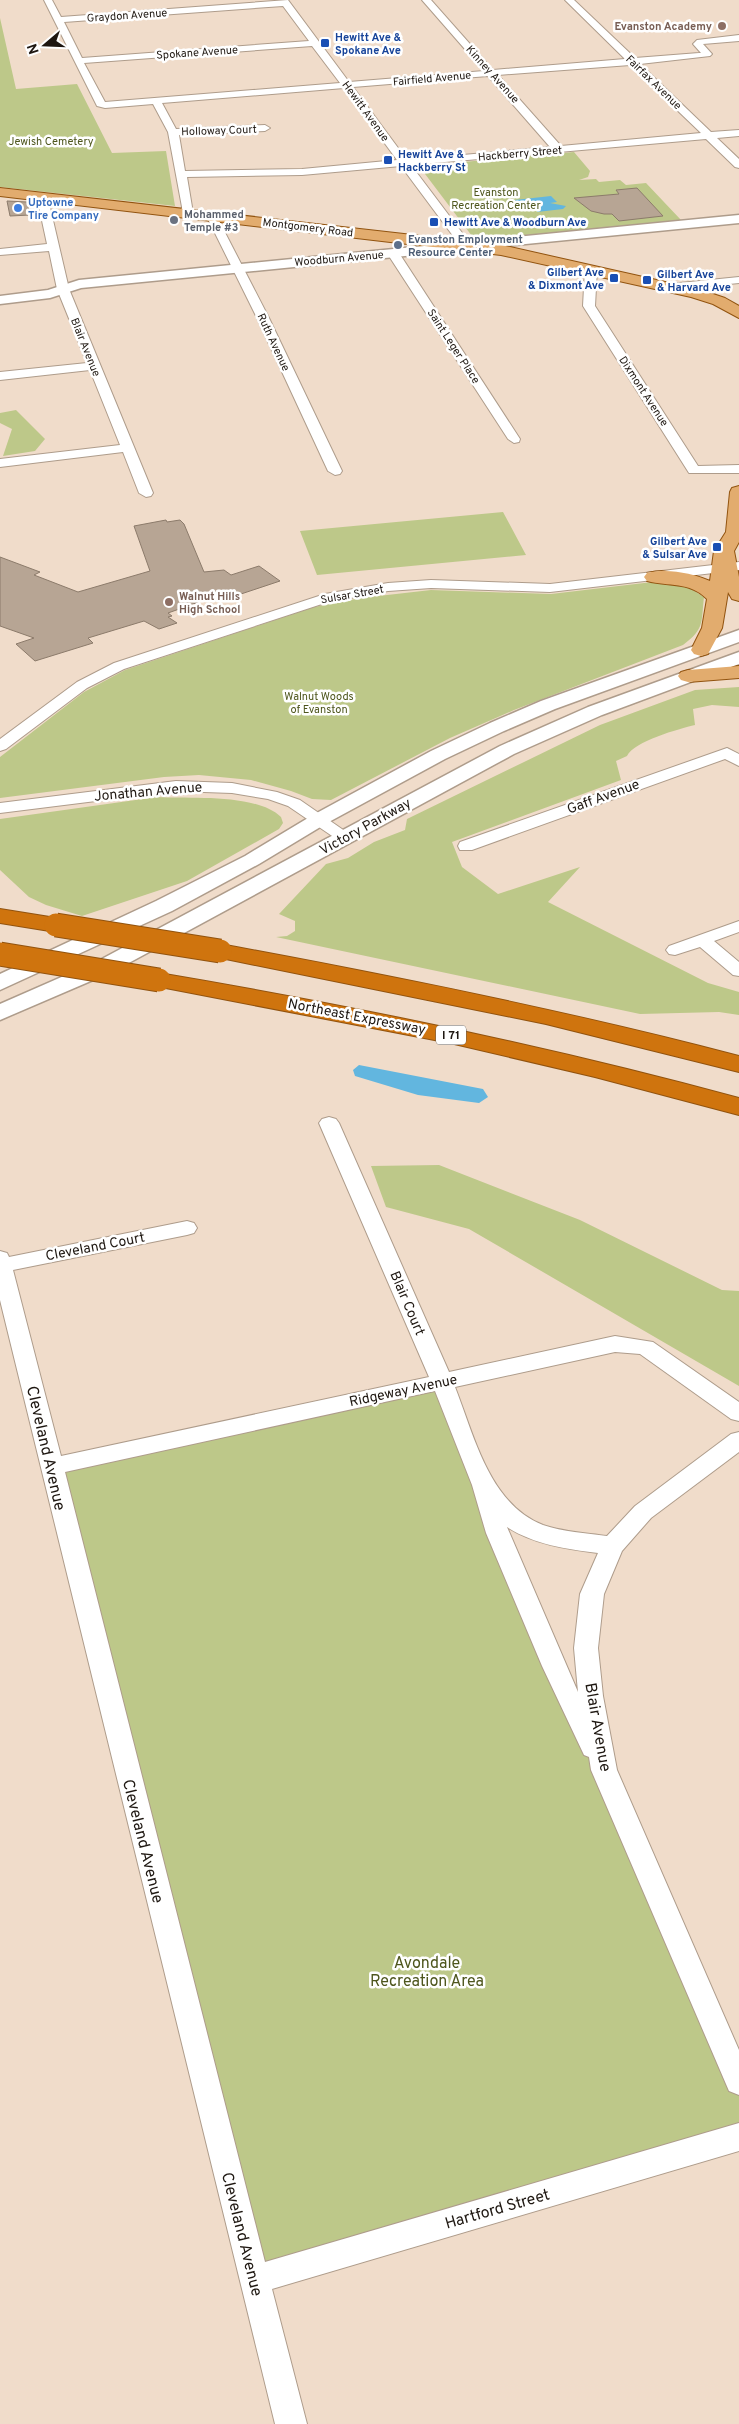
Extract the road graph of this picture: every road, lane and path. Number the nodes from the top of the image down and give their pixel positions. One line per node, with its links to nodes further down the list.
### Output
1 (48, 0): 5 (street)
2 (426, 0): 10 (street, Kinney Avenue)
3 (569, 0): 9 (street, Fairfax Avenue)
4 (284, 2): 5 (street, Graydon Avenue); 7 (street, Hewitt Avenue)
5 (59, 20): 8 (street)
6 (739, 38): 9 (street, Fairfield Avenue)
7 (315, 42): 8 (street, Spokane Avenue); 11 (street, Hewitt Avenue)
8 (78, 61): 12 (street, Fairfield Avenue)
9 (633, 62): 10 (street, Fairfield Avenue); 16 (street, Fairfax Avenue)
10 (492, 74): 11 (street, Fairfield Avenue); 17 (street, Kinney Avenue)
11 (348, 85): 12 (street, Fairfield Avenue); 18 (street, Hewitt Avenue)
12 (156, 101): 14 (street)
13 (265, 128): 14 (street, Holloway Court)
14 (173, 132): 20 (street)
15 (739, 133): 16 (street, Hackberry Street)
16 (709, 135): 17 (street, Hackberry Street); 19 (street, Fairfax Avenue)
17 (558, 149): 18 (street, Hackberry Street)
18 (404, 163): 20 (street, Hackberry Street); 26 (street, Hewitt Avenue)
19 (739, 165)
20 (181, 174): 23 (street)
21 (0, 192): 22 (main road, Montgomery Road)
22 (48, 197): 23 (main road, Montgomery Road); 27 (street, Blair Avenue)
23 (186, 212): 24 (main road, Montgomery Road)
24 (211, 215): 26 (main road, Montgomery Road); 30 (street, Ruth Avenue)
25 (739, 219): 26 (street, Woodburn Avenue)
26 (466, 246): 29 (street, Woodburn Avenue); 31 (main road, Montgomery Road)
27 (52, 247): 28 (street); 34 (street, Blair Avenue)
28 (0, 252)
29 (394, 253): 30 (street, Woodburn Avenue); 39 (street, Saint Leger Place)
30 (238, 268): 34 (street, Woodburn Avenue); 43 (street, Ruth Avenue)
31 (591, 269): 33 (main road, Montgomery Road); 42 (street, Dixmont Avenue)
32 (739, 280): 33 (street)
33 (670, 287): 36 (main road, Montgomery Road)
34 (63, 289): 35 (street, Woodburn Avenue); 37 (street, Blair Avenue)
35 (0, 300)
36 (739, 313)
37 (94, 366): 38 (street); 40 (street, Blair Avenue)
38 (0, 376)
39 (514, 439)
40 (127, 448): 41 (street); 45 (street, Blair Avenue)
41 (0, 463)
42 (739, 469)
43 (335, 471)
44 (739, 492): 46 (main road)
45 (146, 493)
46 (737, 534): 47 (main road)
47 (728, 564): 48 (street, Sulsar Street); 49 (main road); 50 (main road)
48 (654, 576): 50 (main road); 56 (street, Sulsar Street)
49 (739, 595)
50 (716, 597): 52 (main road)
51 (739, 636): 52 (street, Victory Parkway)
52 (701, 650): 59 (street, Victory Parkway)
53 (739, 658): 55 (street, Victory Parkway)
54 (739, 672): 55 (main road)
55 (688, 676): 60 (street, Victory Parkway)
56 (0, 746)
57 (739, 761): 61 (street, Gaff Avenue)
58 (0, 808): 59 (street, Jonathan Avenue)
59 (320, 819): 60 (street, Jonathan Avenue); 68 (street, Victory Parkway)
60 (344, 836): 69 (street, Victory Parkway)
61 (466, 846)
62 (0, 916): 70 (highway, bridge)
63 (739, 926): 64 (street)
64 (702, 940): 65 (street); 67 (street)
65 (675, 950)
66 (0, 954): 71 (highway, Northeast Expressway / I 71, bridge)
67 (739, 972)
68 (0, 983)
69 (0, 1013)
70 (739, 1064)
71 (739, 1107)
72 (329, 1123): 75 (street, Blair Court)
73 (187, 1228): 74 (street, Cleveland Court)
74 (1, 1261): 78 (street, Cleveland Avenue)
75 (442, 1381): 76 (street, Ridgeway Avenue); 78 (street, Ridgeway Avenue); 79 (street, Blair Court)
76 (739, 1412)
77 (739, 1440): 80 (street, Blair Avenue)
78 (51, 1467): 84 (street, Cleveland Avenue)
79 (483, 1485): 80 (street, Blair Court); 81 (street, Blair Court)
80 (612, 1546): 81 (street, Blair Avenue)
81 (604, 1770): 82 (street, Blair Avenue)
82 (737, 2070)
83 (739, 2137): 84 (street, Hartford Street)
84 (254, 2280): 85 (street, Cleveland Avenue)
85 (291, 2424)

